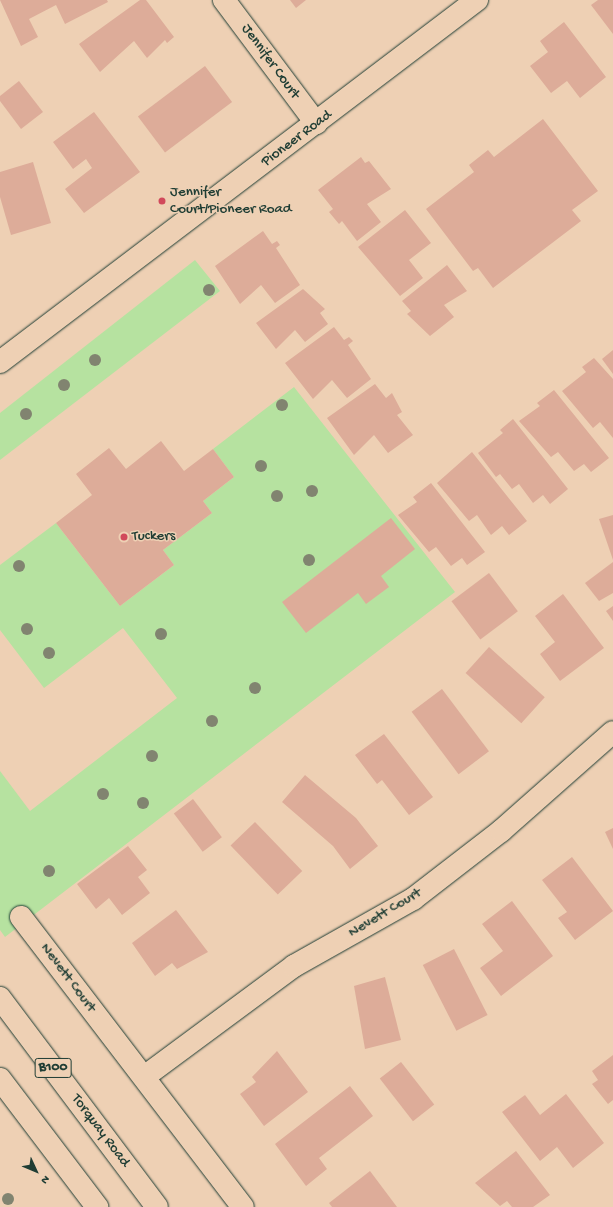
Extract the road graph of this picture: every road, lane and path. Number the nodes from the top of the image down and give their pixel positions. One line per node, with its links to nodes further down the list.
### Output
1 (224, 0): 3 (street, Jennifer Court)
2 (477, 0): 3 (street, Pioneer Road)
3 (316, 124): 4 (street, Pioneer Road)
4 (0, 362)
5 (613, 732): 8 (street, Nevett Court)
6 (21, 917): 8 (street, Nevett Court)
7 (0, 998): 11 (street, Torquay Road / B100)
8 (144, 1078): 12 (street, Nevett Court)
9 (0, 1079): 10 (street)
10 (97, 1207)
11 (157, 1207)
12 (243, 1207)

